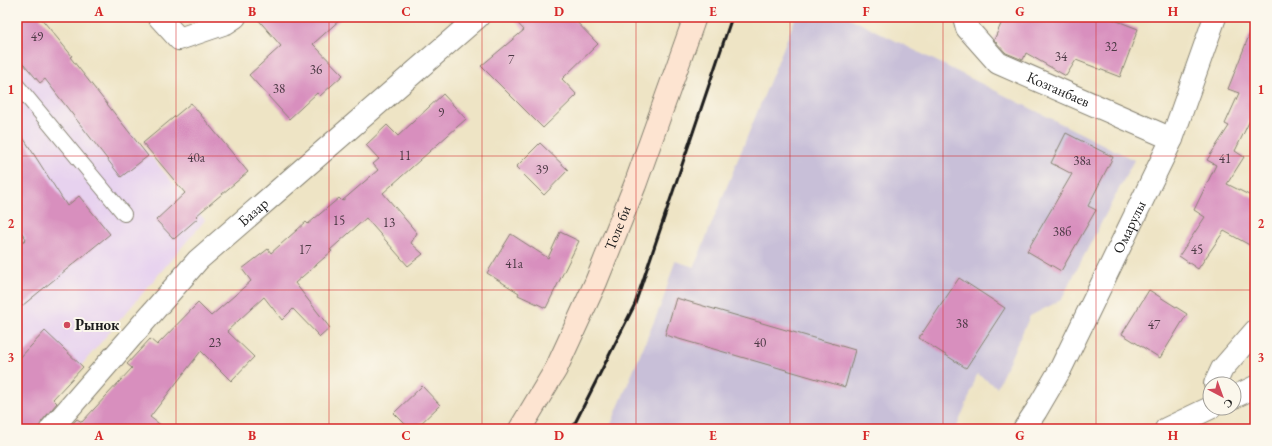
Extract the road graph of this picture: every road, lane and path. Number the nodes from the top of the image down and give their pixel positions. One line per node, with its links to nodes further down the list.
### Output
1 (159, 17): 2 (street)
2 (235, 17)
3 (478, 17): 15 (street, Базар)
4 (695, 17): 16 (main road, Толе би)
5 (964, 17): 8 (street, Козганбаев)
6 (1215, 17): 8 (street, Омарулы)
7 (17, 85): 9 (lane)
8 (1172, 139): 17 (street, Омарулы)
9 (124, 214)
10 (1255, 331): 11 (street)
11 (1219, 376)
12 (1255, 387): 13 (street)
13 (1242, 393)
14 (1202, 412): 18 (street)
15 (51, 429)
16 (520, 429)
17 (1024, 429)
18 (1166, 429)

